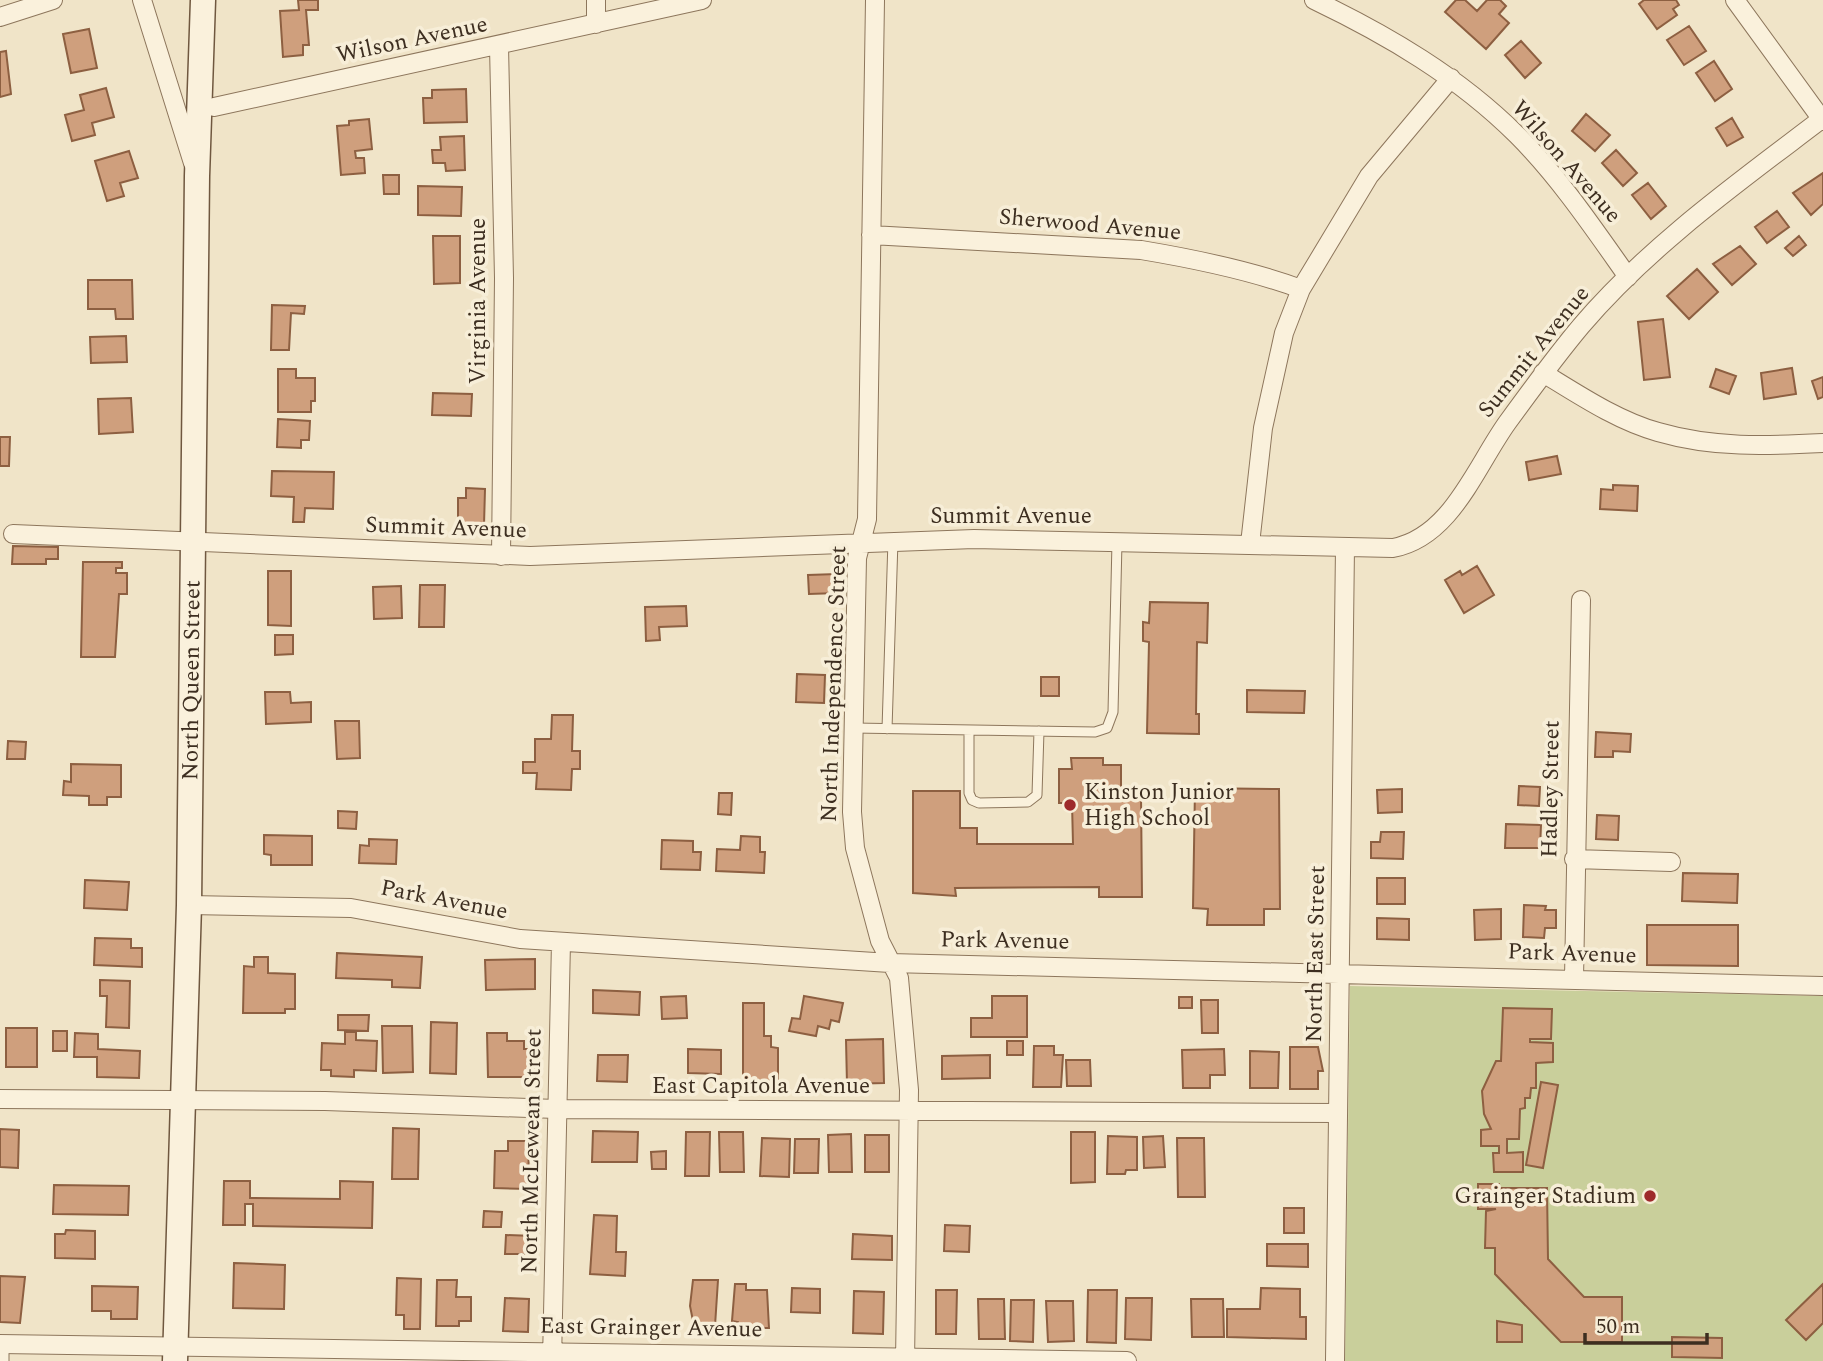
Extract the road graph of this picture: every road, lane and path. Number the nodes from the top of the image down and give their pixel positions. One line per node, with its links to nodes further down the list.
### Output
1 (53, 0): 9 (street)
2 (142, 0): 15 (street)
3 (203, 0): 15 (main road, North Queen Street)
4 (596, 0): 10 (street)
5 (702, 0): 10 (street, Wilson Avenue)
6 (875, 0): 16 (street, North Independence Street)
7 (1314, 0): 12 (street, Wilson Avenue)
8 (1735, 0): 14 (street)
9 (0, 17)
10 (596, 24): 11 (street, Wilson Avenue)
11 (499, 46): 13 (street, Wilson Avenue); 28 (street, Virginia Avenue)
12 (1451, 78): 17 (street, Wilson Avenue); 18 (street)
13 (214, 107)
14 (1823, 119): 17 (street, Summit Avenue)
15 (197, 176): 22 (main road, North Queen Street)
16 (871, 235): 18 (street, Sherwood Avenue); 23 (street, North Independence Street)
17 (1628, 277): 19 (street, Summit Avenue)
18 (1301, 289): 26 (street)
19 (1543, 373): 20 (street); 27 (street, Summit Avenue)
20 (1823, 443)
21 (13, 534): 22 (street, Summit Avenue)
22 (195, 541): 28 (street, Summit Avenue); 36 (main road, North Queen Street)
23 (862, 541): 24 (street, Summit Avenue); 28 (street, Summit Avenue); 30 (street, North Independence Street)
24 (893, 541): 25 (street, Summit Avenue); 31 (lane)
25 (1117, 542): 26 (street, Summit Avenue); 33 (lane)
26 (1250, 544): 27 (street, Summit Avenue)
27 (1345, 547): 39 (street, North East Street)
28 (501, 556)
29 (1581, 600): 34 (street, Hadley Street)
30 (854, 728): 31 (lane); 38 (street, North Independence Street)
31 (887, 729): 32 (lane)
32 (969, 730): 33 (lane); 33 (lane)
33 (1039, 731)
34 (1574, 859): 35 (street); 40 (street, Hadley Street)
35 (1671, 862)
36 (189, 905): 37 (street, Park Avenue); 43 (main road, North Queen Street)
37 (561, 942): 38 (street, Park Avenue); 44 (street, North McLewean Street)
38 (890, 962): 39 (street, Park Avenue); 45 (street, North Independence Street)
39 (1340, 972): 40 (street, Park Avenue); 46 (street, North East Street)
40 (1573, 979): 41 (street, Park Avenue)
41 (1823, 986)
42 (0, 1099): 43 (street, East Capitola Avenue)
43 (184, 1100): 44 (street, East Capitola Avenue); 48 (main road, North Queen Street)
44 (556, 1109): 45 (street, East Capitola Avenue); 49 (street, North McLewean Street)
45 (909, 1111): 46 (street, East Capitola Avenue); 50 (street, North Independence Street)
46 (1338, 1113): 52 (street, North East Street)
47 (3, 1349): 48 (street, East Grainger Avenue)
48 (175, 1354): 49 (street, East Grainger Avenue)
49 (552, 1356): 50 (street, East Grainger Avenue)
50 (905, 1359): 51 (street, East Grainger Avenue)
51 (1127, 1361)
52 (1335, 1361)

